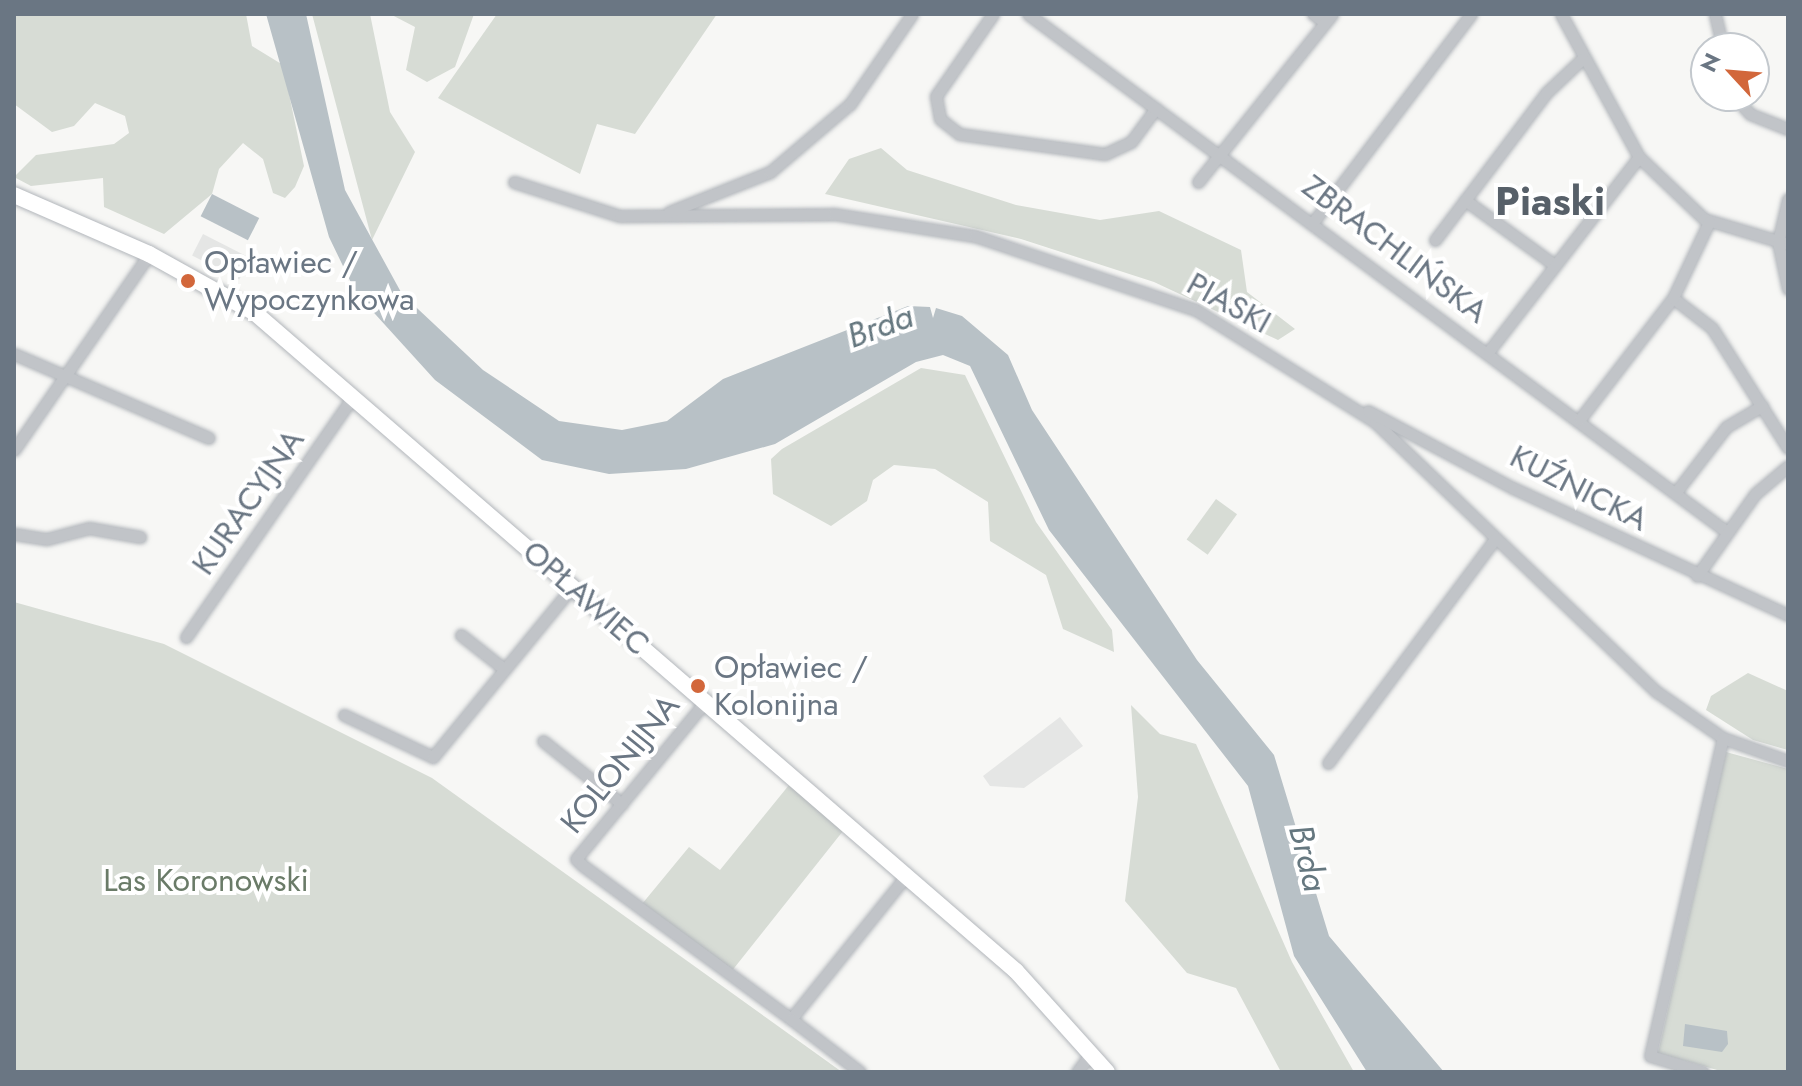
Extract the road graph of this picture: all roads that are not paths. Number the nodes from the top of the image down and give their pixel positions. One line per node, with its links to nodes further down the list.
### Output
1 (912, 14): 19 (street)
2 (993, 14): 9 (street)
3 (1313, 14): 7 (street)
4 (1471, 14): 20 (street)
5 (1561, 14): 8 (street)
6 (1035, 16): 9 (street, ZBRACHLIŃSKA)
7 (1328, 18): 12 (street)
8 (1582, 59): 13 (street); 18 (street)
9 (1156, 108): 12 (street, ZBRACHLIŃSKA)
10 (1748, 112): 11 (street)
11 (1788, 129)
12 (1222, 151): 15 (street); 20 (street, ZBRACHLIŃSKA)
13 (1639, 157): 21 (street); 25 (street)
14 (514, 182): 19 (street, PIASKI)
15 (1198, 182)
16 (14, 195): 24 (street, OPŁAWIEC)
17 (1788, 199): 23 (street)
18 (1465, 200): 22 (street); 25 (street)
19 (668, 212): 32 (street, PIASKI)
20 (1314, 221): 28 (street, ZBRACHLIŃSKA)
21 (1709, 222): 23 (street); 27 (street)
22 (1435, 240)
23 (1783, 243): 26 (street)
24 (149, 254): 30 (street); 31 (street, OPŁAWIEC)
25 (1553, 264): 28 (street)
26 (1788, 289)
27 (1673, 298): 33 (street); 34 (street)
28 (1489, 351): 34 (street, ZBRACHLIŃSKA)
29 (14, 354): 30 (street)
30 (64, 380): 35 (street); 37 (street)
31 (353, 397): 45 (street, OPŁAWIEC); 48 (street, KURACYJNA)
32 (1349, 401): 43 (street, PIASKI); 44 (street, KUŹNICKA)
33 (1762, 406): 36 (street); 39 (street)
34 (1580, 419): 39 (street, ZBRACHLIŃSKA)
35 (209, 438)
36 (1788, 448)
37 (14, 450)
38 (1788, 466): 40 (street)
39 (1676, 492): 40 (street, ZBRACHLIŃSKA)
40 (1727, 532): 44 (street)
41 (14, 534): 42 (street)
42 (140, 537)
43 (1495, 539): 52 (street, PIASKI); 55 (street)
44 (1697, 576): 46 (street, KUŹNICKA)
45 (572, 587): 49 (street); 50 (street, OPŁAWIEC)
46 (1788, 615)
47 (461, 635): 49 (street)
48 (186, 637)
49 (504, 669): 51 (street)
50 (705, 702): 56 (street, KOLONIJNA); 57 (street, OPŁAWIEC)
51 (344, 715)
52 (1723, 738): 54 (street, PIASKI); 63 (street)
53 (543, 741): 56 (street)
54 (1788, 761)
55 (1328, 763)
56 (622, 804): 58 (street, KOLONIJNA)
57 (906, 876): 58 (street); 59 (street, OPŁAWIEC)
58 (791, 1019): 60 (street)
59 (1092, 1052): 61 (street); 62 (street, OPŁAWIEC)
60 (860, 1072)
61 (1077, 1072)
62 (1107, 1072)
63 (1703, 1072)

